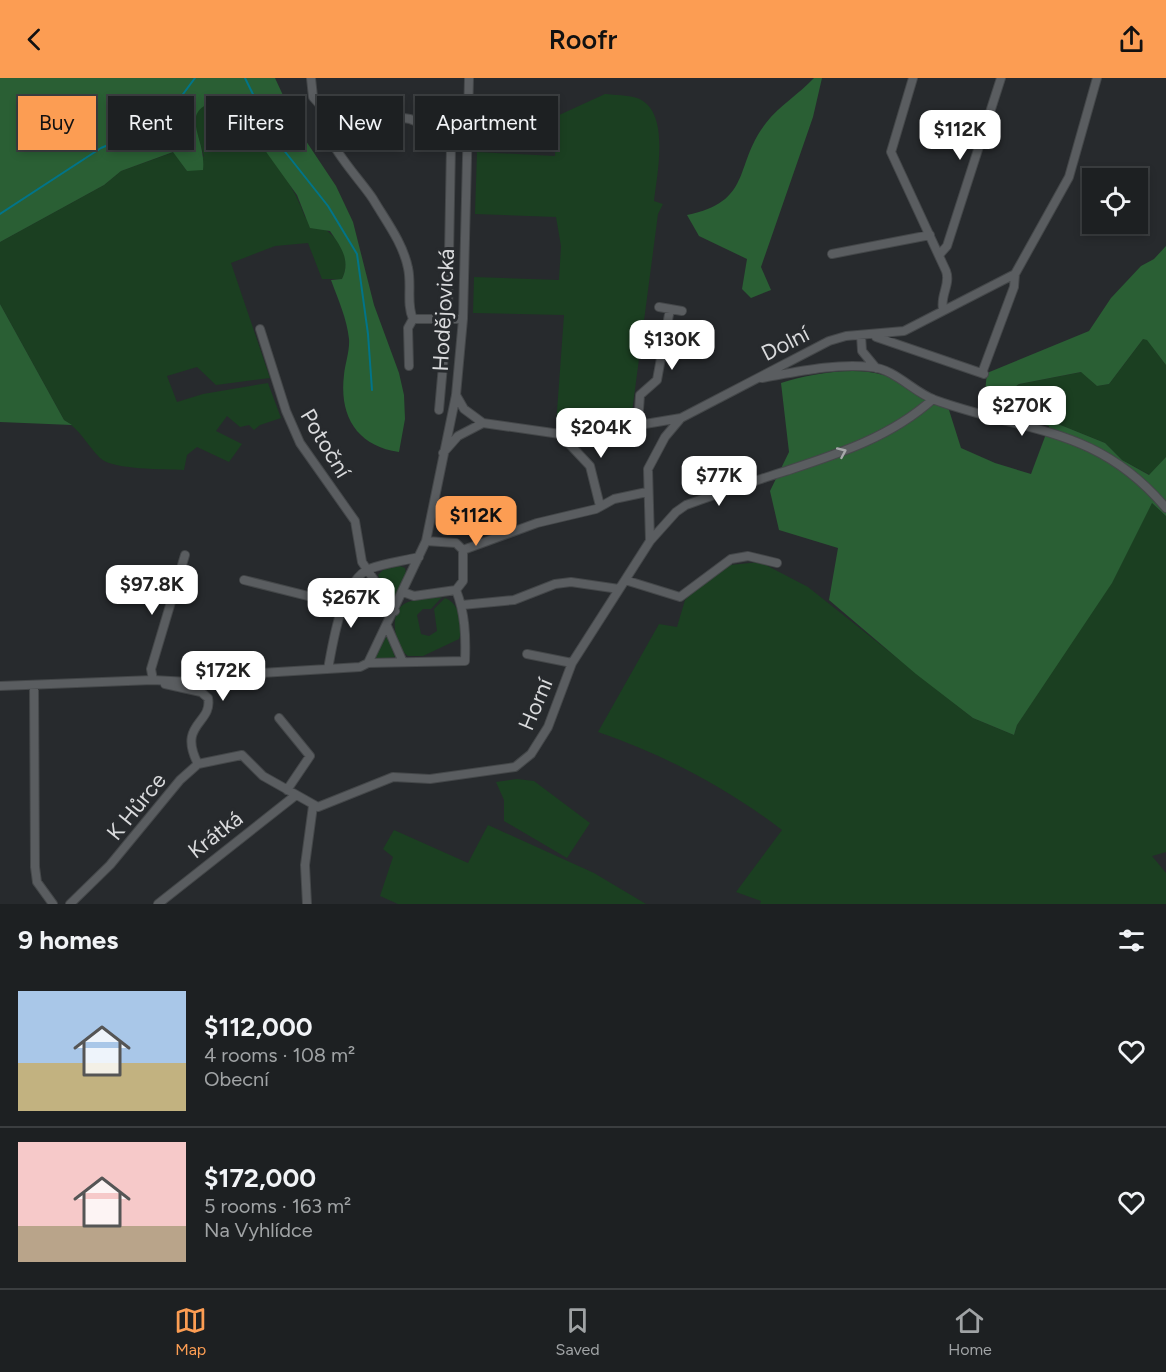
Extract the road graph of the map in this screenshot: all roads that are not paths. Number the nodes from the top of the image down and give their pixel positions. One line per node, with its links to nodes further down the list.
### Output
1 (310, 78): 7 (street)
2 (469, 78): 6 (street, Hodějovická)
3 (913, 78): 11 (street)
4 (1001, 78): 13 (street)
5 (1097, 78): 16 (street)
6 (468, 96)
7 (317, 100)
8 (339, 150): 21 (street)
9 (451, 150): 14 (street)
10 (467, 150): 15 (street, Hodějovická)
11 (930, 235): 12 (street); 13 (street)
12 (832, 254)
13 (939, 255): 19 (street)
14 (449, 258): 15 (street); 22 (street)
15 (464, 261): 23 (street, Hodějovická)
16 (1015, 274): 19 (street, Dolní); 26 (street)
17 (659, 307): 18 (street)
18 (670, 309): 20 (street); 35 (street)
19 (943, 309): 26 (street, Dolní)
20 (682, 311)
21 (413, 319): 22 (street); 27 (street)
22 (447, 319): 23 (street); 32 (street)
23 (463, 319): 30 (street, Hodějovická)
24 (260, 329): 47 (street, Potoční)
25 (861, 335): 26 (street, Dolní); 28 (street); 29 (street, Dolní)
26 (873, 336)
27 (409, 366)
28 (876, 368): 29 (street); 31 (street)
29 (755, 379): 33 (street, Dolní)
30 (456, 395): 34 (street); 37 (street, Hodějovická)
31 (933, 399): 40 (street); 42 (street, Horní, one-way to 31)
32 (439, 410)
33 (681, 418): 35 (street, Dolní); 38 (street)
34 (483, 423): 36 (street, Dolní); 37 (street)
35 (638, 424): 36 (street, Dolní)
36 (560, 434): 39 (street)
37 (442, 454): 41 (street, Hodějovická)
38 (647, 492): 39 (street); 42 (street)
39 (600, 506): 43 (street)
40 (1166, 508)
41 (426, 541): 43 (street); 45 (street, Hodějovická)
42 (650, 542): 49 (street, Horní)
43 (463, 550): 51 (street)
44 (185, 555): 62 (street)
45 (419, 557): 47 (street); 52 (street, Hodějovická)
46 (777, 563): 49 (street)
47 (368, 570): 53 (street); 55 (street, Potoční)
48 (244, 580): 53 (street)
49 (625, 580): 50 (street, Horní)
50 (619, 589): 54 (street); 60 (street, Horní)
51 (456, 590): 52 (street); 54 (street)
52 (403, 592): 55 (street, Hodějovická)
53 (344, 605): 61 (street)
54 (462, 605): 58 (street)
55 (394, 611): 56 (street, Hodějovická)
56 (387, 626): 58 (street); 59 (street, Hodějovická)
57 (527, 654): 60 (street)
58 (402, 660): 59 (street)
59 (368, 663): 61 (street)
60 (572, 663): 70 (street, Horní)
61 (328, 669): 63 (street)
62 (153, 681): 63 (street); 64 (street)
63 (164, 682): 67 (street)
64 (34, 685): 65 (street); 71 (street)
65 (0, 686)
66 (279, 718): 68 (street)
67 (198, 764): 68 (street); 72 (street, K Hůrce)
68 (287, 790): 69 (street)
69 (296, 795): 70 (street); 73 (street, Krátká)
70 (313, 806): 74 (street)
71 (53, 904)
72 (70, 904)
73 (158, 904)
74 (307, 904)

